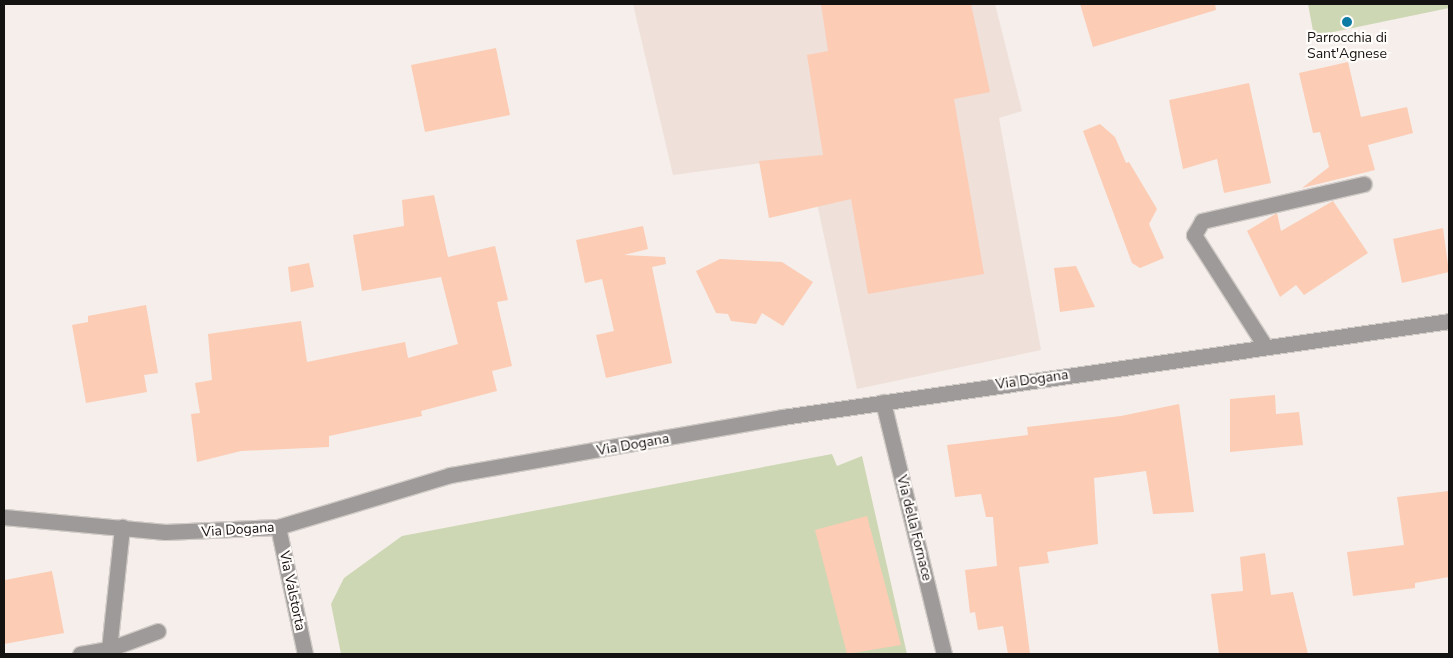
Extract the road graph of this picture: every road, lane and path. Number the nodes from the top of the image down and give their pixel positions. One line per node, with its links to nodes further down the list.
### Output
1 (1364, 184): 3 (street)
2 (1449, 321): 3 (street, Via Dogana)
3 (1265, 346): 4 (street, Via Dogana)
4 (884, 402): 7 (street, Via Dogana); 12 (street, Via della Fornace)
5 (4, 517): 6 (street, Via Dogana)
6 (122, 527): 7 (street, Via Dogana); 9 (street)
7 (278, 528): 11 (street, Via Valstorta)
8 (158, 631): 9 (street)
9 (109, 649): 10 (street)
10 (80, 654)
11 (305, 654)
12 (944, 654)

